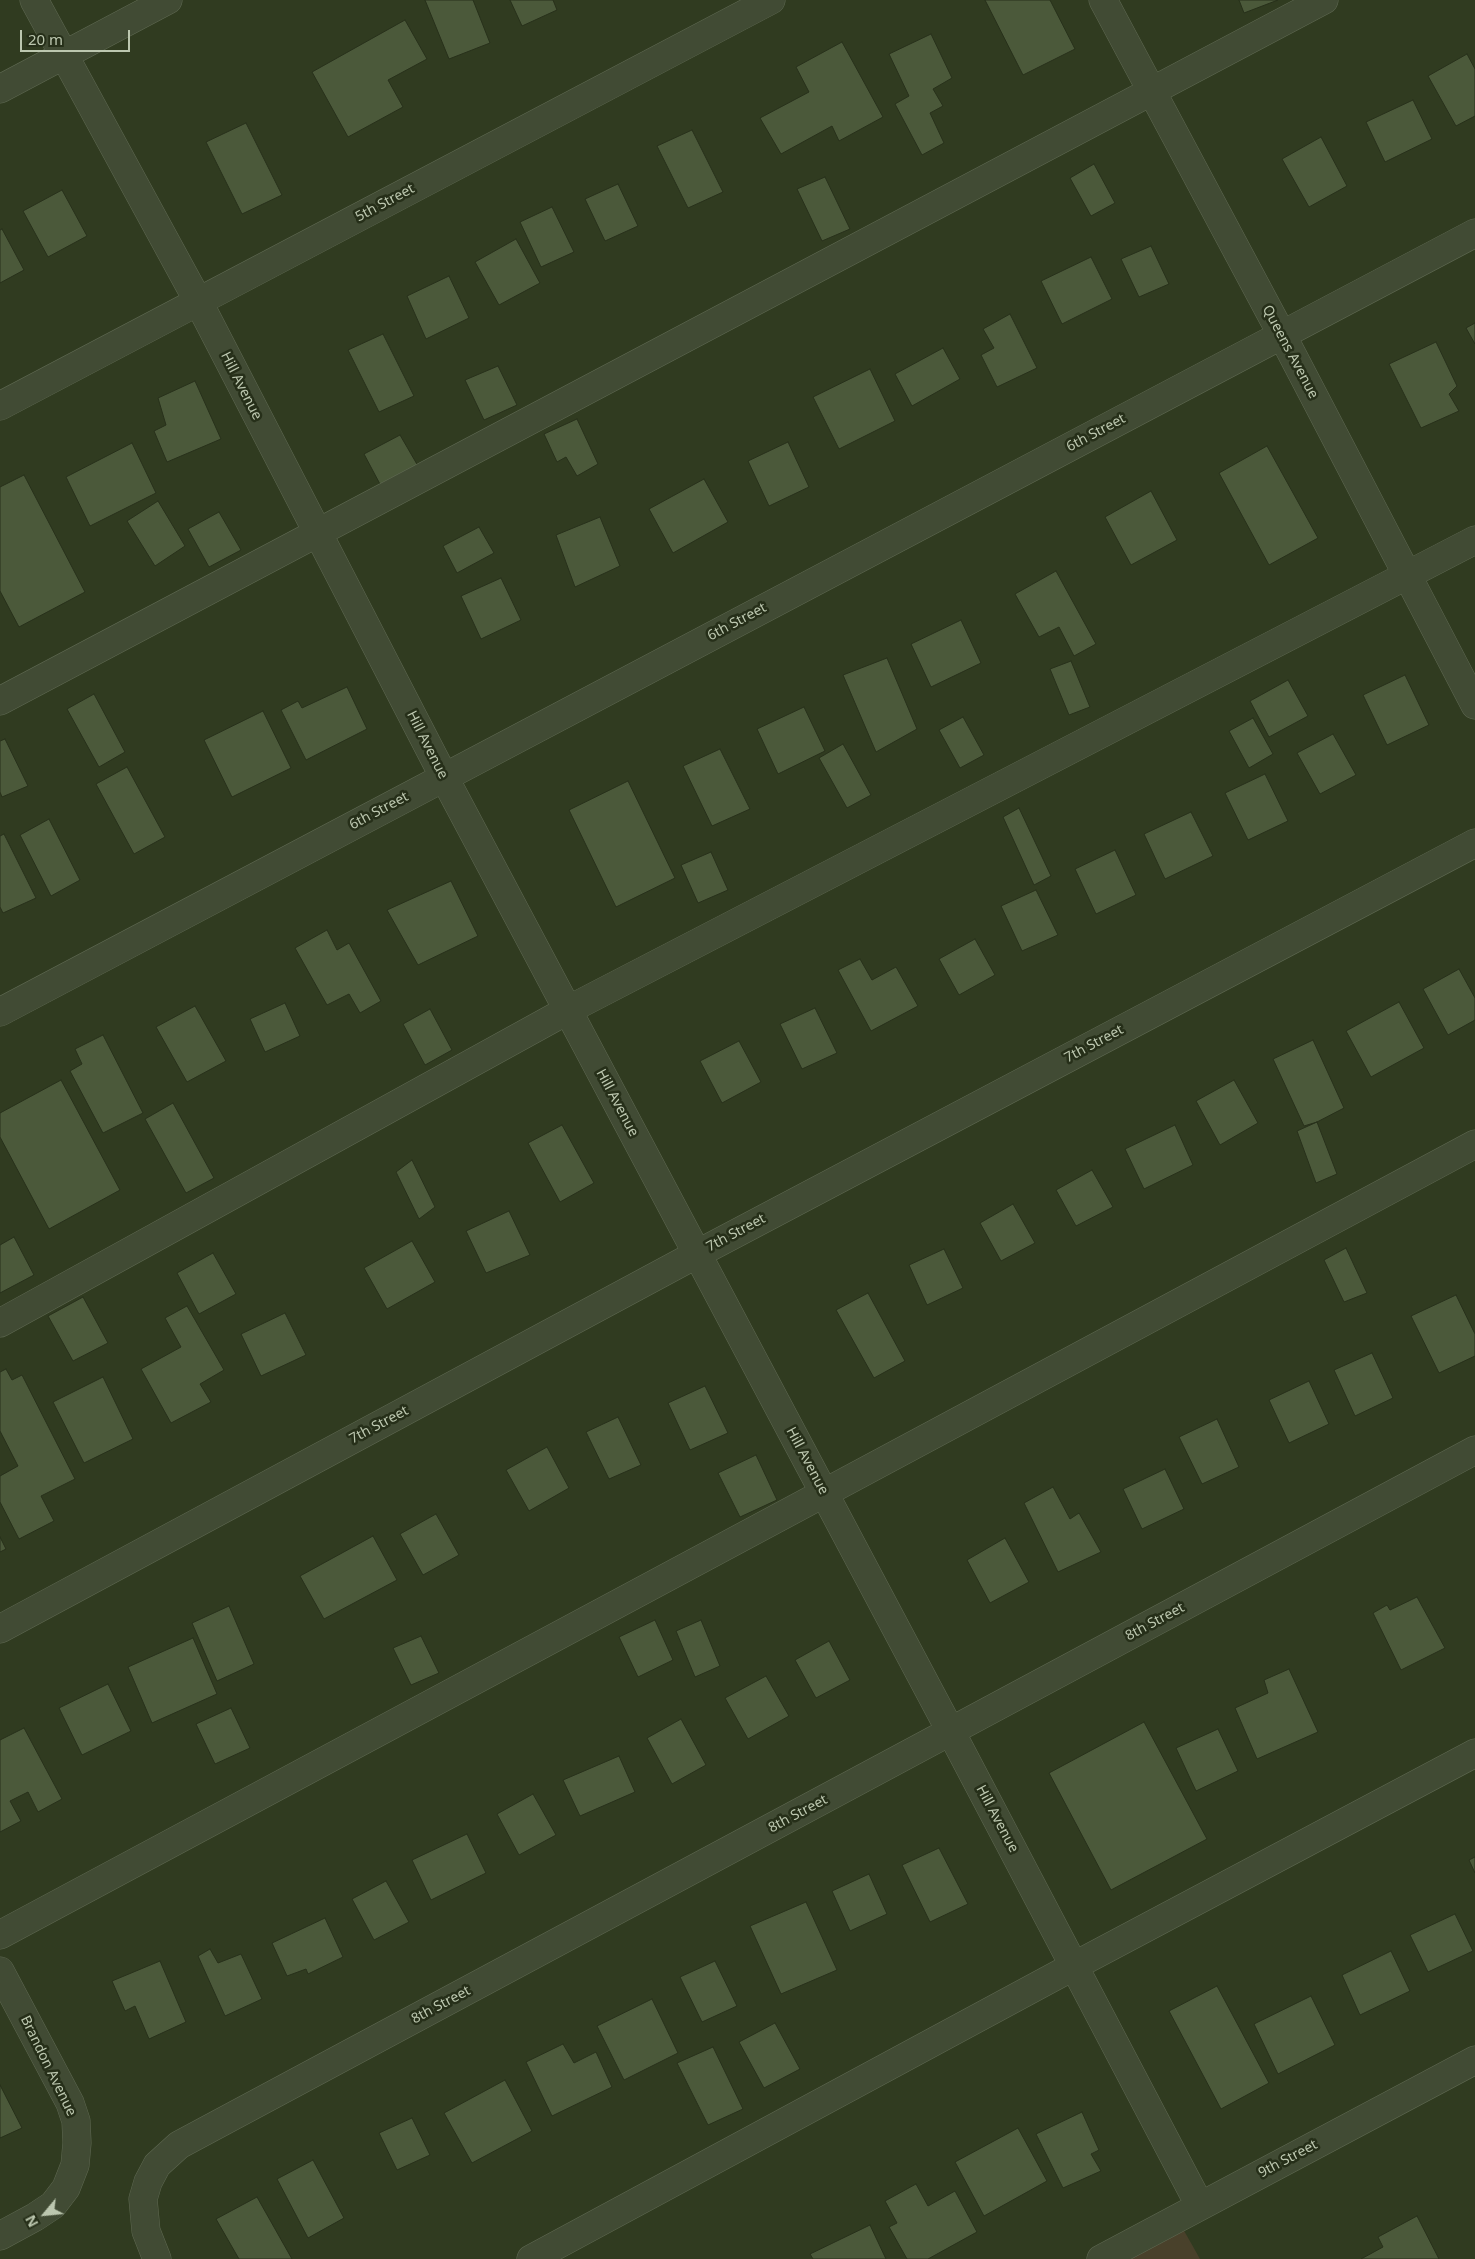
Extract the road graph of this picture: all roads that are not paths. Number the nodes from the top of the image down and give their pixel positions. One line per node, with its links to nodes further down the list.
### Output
1 (34, 0): 6 (street, Hill Avenue)
2 (168, 0): 6 (street)
3 (771, 0): 10 (street, 5th Street)
4 (1103, 0): 8 (street, Queens Avenue)
5 (1324, 0): 8 (street)
6 (64, 55): 7 (street); 10 (street, Hill Avenue)
7 (0, 89)
8 (1151, 90): 11 (street, Queens Avenue); 13 (street)
9 (1475, 233): 11 (street, 6th Street)
10 (198, 301): 12 (street, 5th Street); 13 (street, Hill Avenue)
11 (1282, 335): 15 (street, Queens Avenue); 18 (street, 6th Street)
12 (0, 406)
13 (317, 532): 16 (street); 18 (street, Hill Avenue)
14 (1475, 540): 15 (street)
15 (1408, 576): 17 (street, Queens Avenue); 20 (street)
16 (0, 701)
17 (1475, 705)
18 (444, 777): 20 (street, Hill Avenue); 21 (street, 6th Street)
19 (1475, 843): 23 (street, 7th Street)
20 (568, 1010): 23 (street, Hill Avenue); 24 (street)
21 (0, 1012)
22 (1475, 1144): 26 (street)
23 (697, 1254): 26 (street, Hill Avenue); 27 (street, 7th Street)
24 (0, 1323)
25 (1475, 1450): 28 (street, 8th Street)
26 (824, 1492): 28 (street, Hill Avenue); 30 (street)
27 (0, 1629)
28 (951, 1732): 31 (street, Hill Avenue); 36 (street, 8th Street)
29 (1475, 1753): 31 (street)
30 (0, 1935)
31 (1074, 1966): 34 (street, Hill Avenue); 37 (street)
32 (0, 1971): 35 (street, Brandon Avenue)
33 (1475, 2060): 34 (street, 9th Street)
34 (1200, 2206): 38 (street, 9th Street)
35 (0, 2236)
36 (157, 2259)
37 (532, 2259)
38 (1102, 2259)

